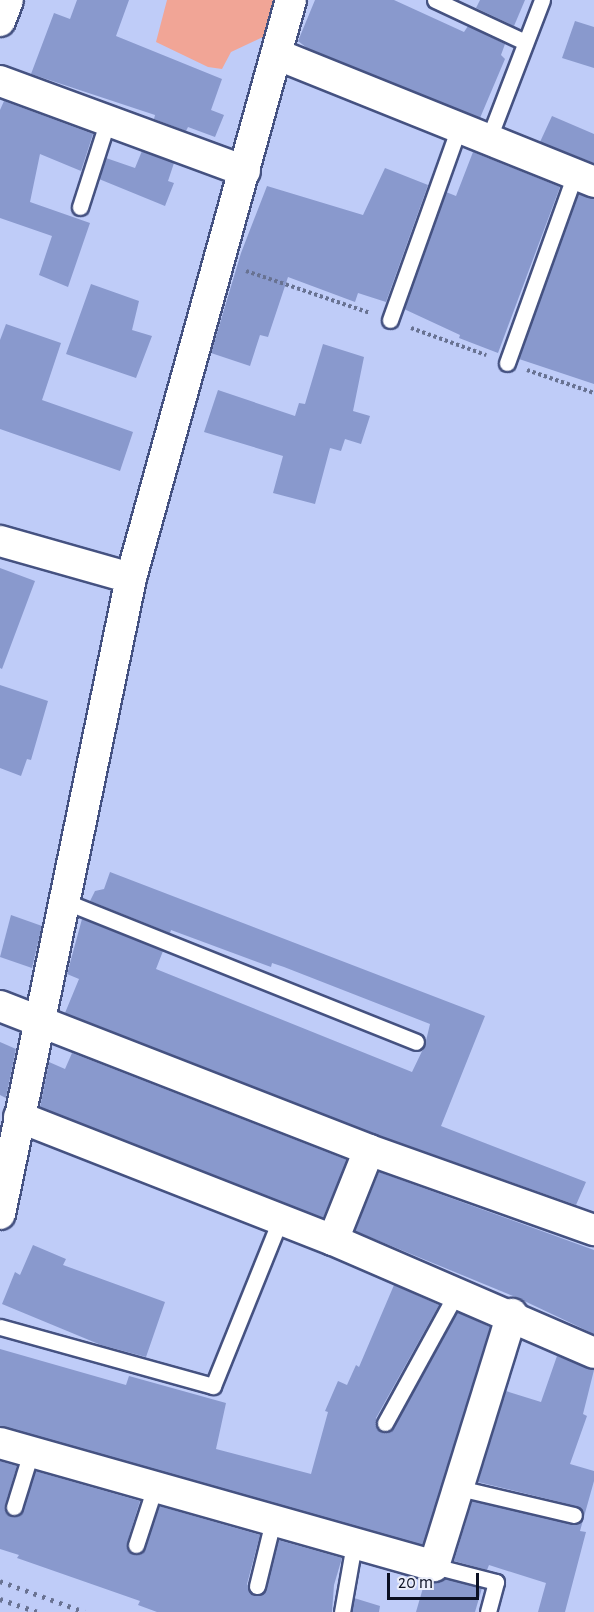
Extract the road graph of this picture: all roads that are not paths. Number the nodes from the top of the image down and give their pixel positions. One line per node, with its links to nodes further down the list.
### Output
1 (8, 0): 5 (street)
2 (291, 0): 7 (street)
3 (435, 0): 6 (lane)
4 (542, 0): 6 (lane)
5 (0, 21)
6 (525, 42): 11 (lane)
7 (276, 54): 10 (street); 12 (street)
8 (0, 81): 9 (street)
9 (108, 120): 12 (street); 14 (lane)
10 (460, 125): 11 (street); 15 (lane)
11 (489, 138): 13 (street)
12 (245, 171): 18 (street)
13 (585, 178): 16 (lane)
14 (80, 207)
15 (390, 320)
16 (507, 363)
17 (0, 541): 18 (street)
18 (131, 578): 19 (street)
19 (64, 901): 21 (street); 22 (lane)
20 (0, 1006): 21 (street)
21 (39, 1021): 23 (street); 24 (street)
22 (416, 1042)
23 (19, 1117): 25 (street); 26 (street)
24 (369, 1150): 27 (street); 28 (street)
25 (0, 1214)
26 (281, 1218): 28 (street); 31 (lane)
27 (594, 1230)
28 (333, 1239): 29 (street)
29 (457, 1292): 30 (street); 33 (lane)
30 (513, 1314): 32 (street); 37 (street)
31 (0, 1327)
32 (594, 1353)
33 (385, 1423)
34 (0, 1443): 35 (street)
35 (31, 1452): 36 (street); 38 (lane)
36 (155, 1487): 40 (street); 42 (lane)
37 (459, 1488): 39 (lane); 43 (street)
38 (14, 1506)
39 (574, 1515)
40 (273, 1521): 41 (street); 44 (lane)
41 (354, 1544): 43 (street); 45 (lane)
42 (136, 1545)
43 (434, 1566): 46 (lane)
44 (257, 1586)
45 (342, 1612)
46 (488, 1612)

